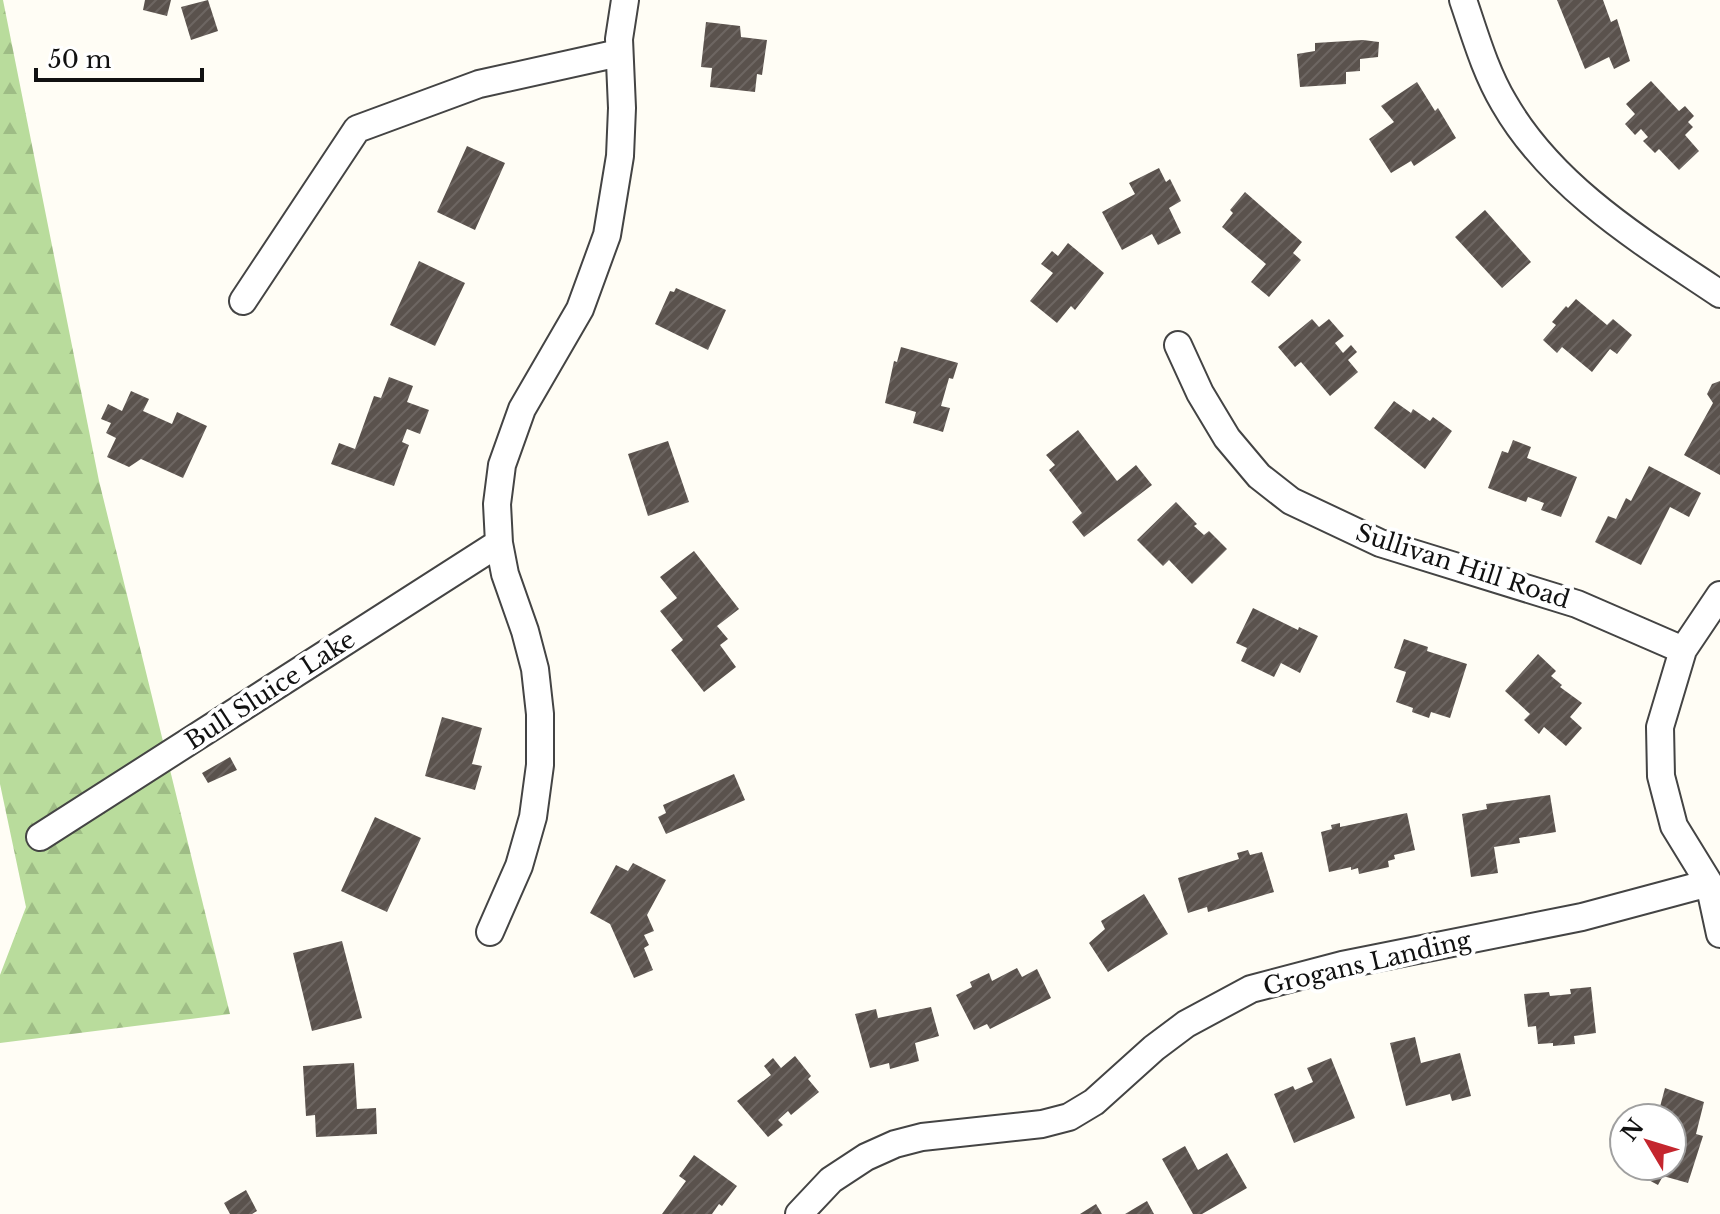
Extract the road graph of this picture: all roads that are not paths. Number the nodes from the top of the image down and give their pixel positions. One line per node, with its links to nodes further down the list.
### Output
1 (625, 0): 3 (street)
2 (1463, 0): 4 (street)
3 (619, 53): 5 (street); 7 (street)
4 (1720, 294)
5 (243, 301)
6 (1178, 345): 9 (street, Sullivan Hill Road)
7 (499, 543): 10 (street, Bull Sluice Lake); 12 (street)
8 (1720, 595): 9 (street)
9 (1683, 650): 11 (street)
10 (40, 837)
11 (1709, 883): 13 (street); 14 (street, Grogans Landing)
12 (490, 932)
13 (1720, 934)
14 (799, 1214)

